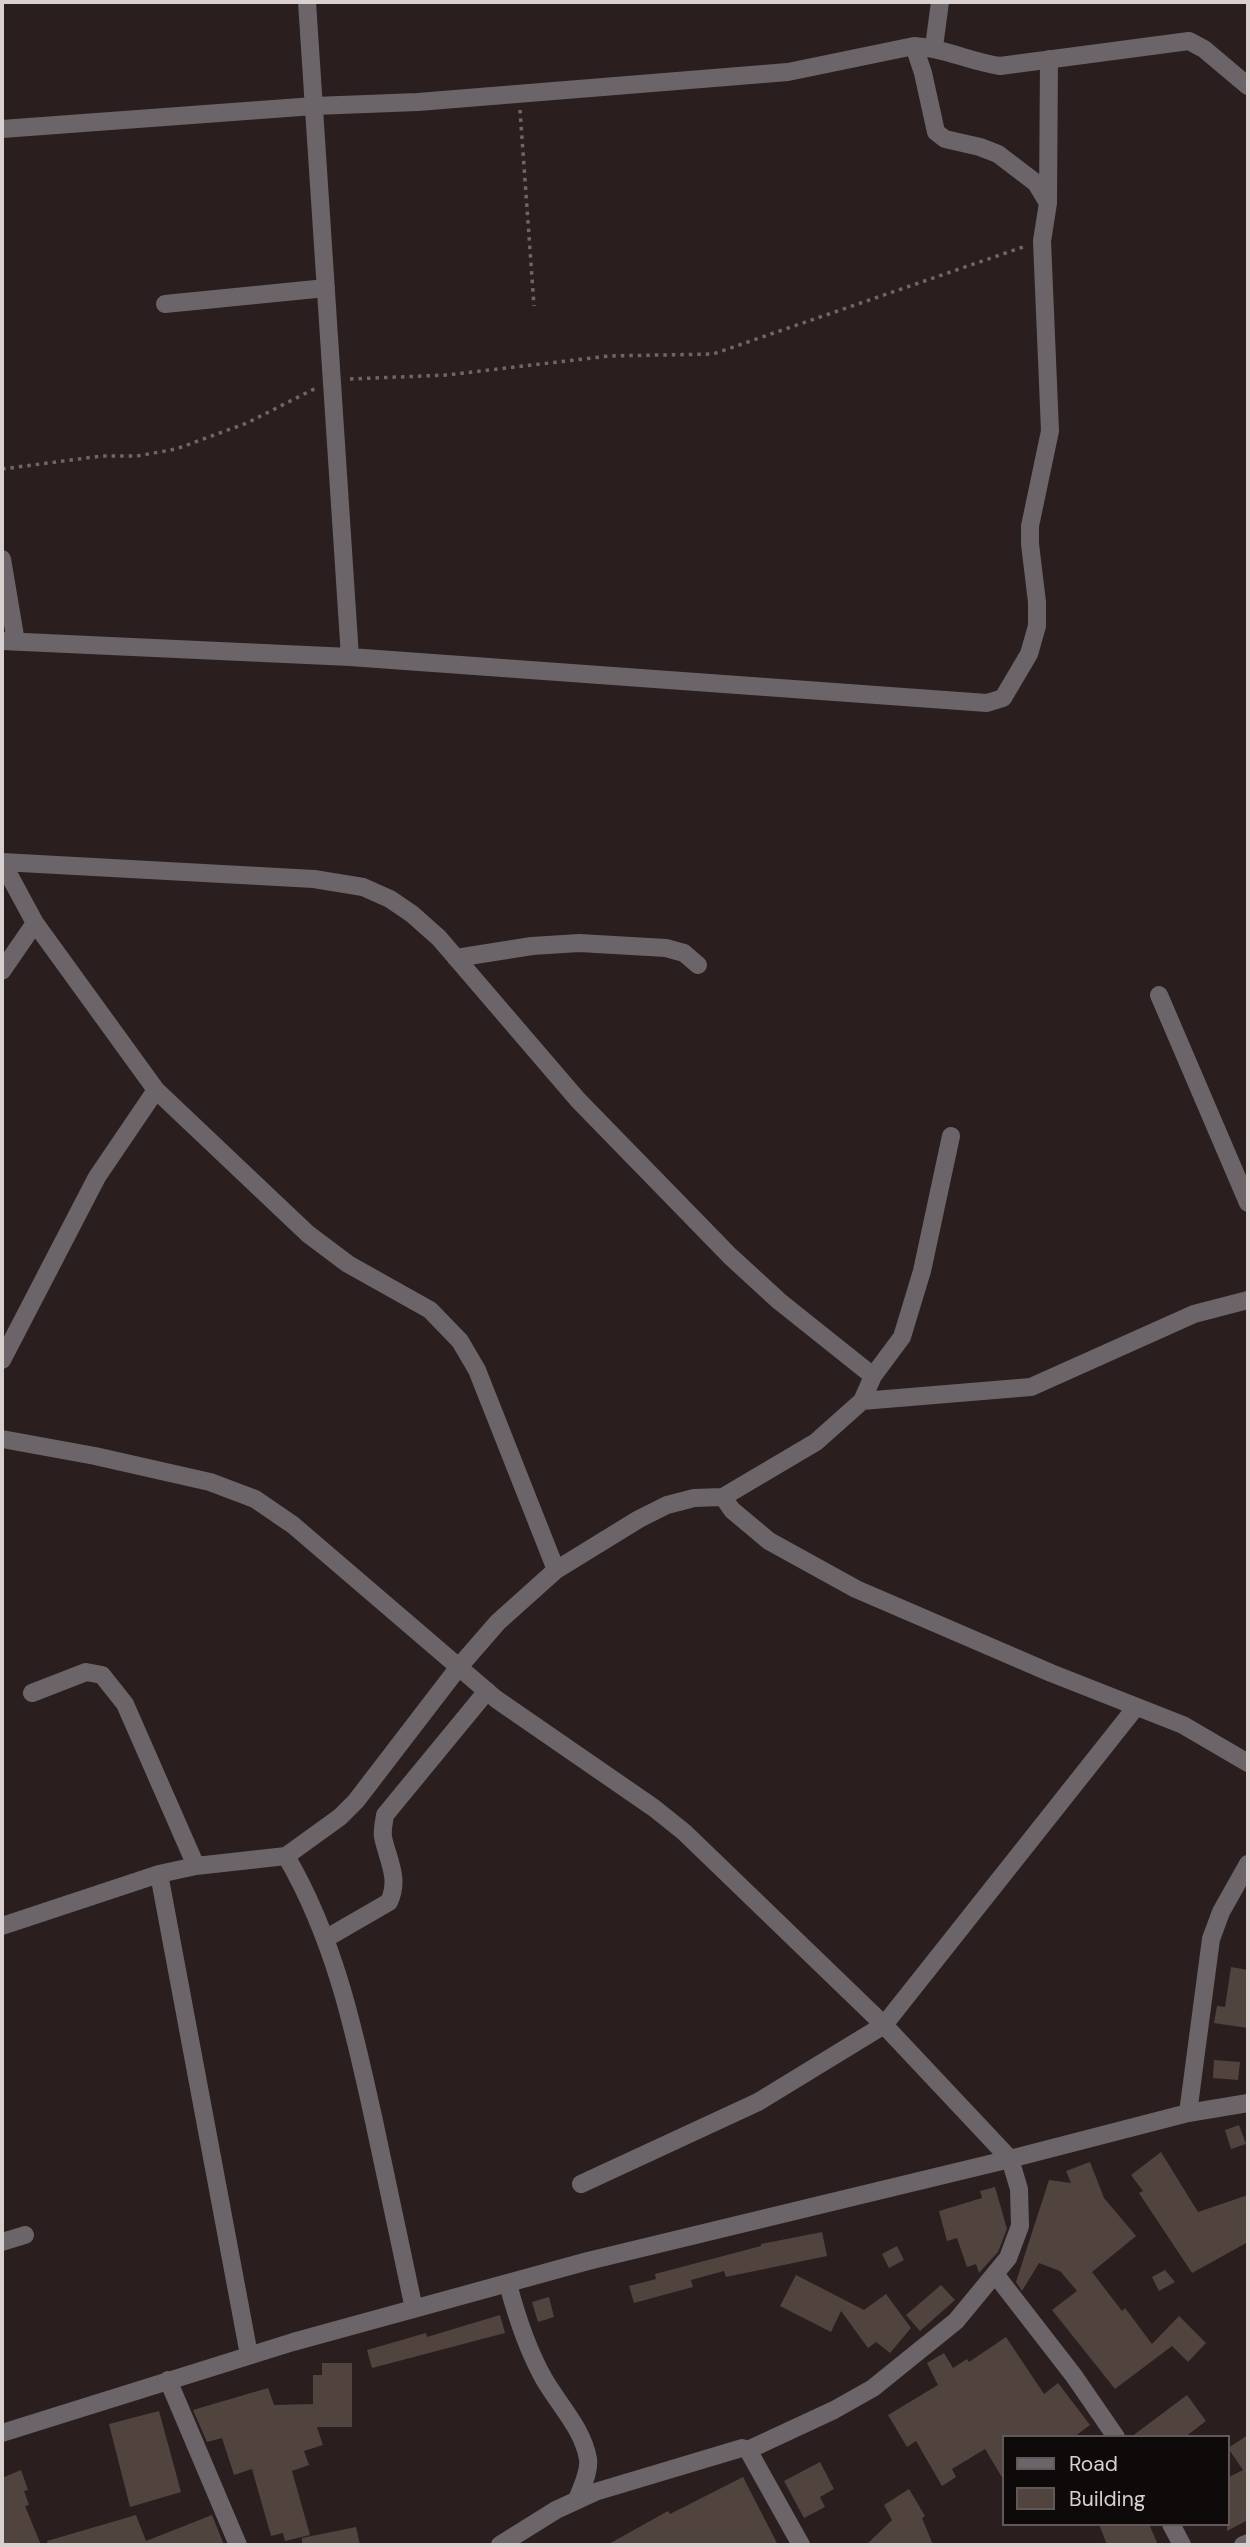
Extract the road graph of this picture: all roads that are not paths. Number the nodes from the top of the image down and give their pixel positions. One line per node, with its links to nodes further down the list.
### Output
1 (307, 2): 7 (street)
2 (940, 2): 4 (street)
3 (914, 46): 4 (street); 7 (street); 9 (street)
4 (934, 47): 5 (street)
5 (1049, 59): 6 (street); 9 (street)
6 (1248, 86)
7 (314, 106): 8 (street); 10 (street)
8 (2, 129)
9 (1048, 203): 14 (street)
10 (326, 288): 11 (street); 14 (street)
11 (165, 304)
12 (2, 559): 13 (street)
13 (9, 642): 14 (street)
14 (350, 657)
15 (2, 862): 16 (street); 17 (street)
16 (35, 923): 19 (street); 21 (street)
17 (456, 958): 18 (street); 26 (street)
18 (698, 965)
19 (2, 971)
20 (1159, 995): 23 (street)
21 (156, 1090): 25 (street); 30 (street)
22 (951, 1136): 26 (street)
23 (1248, 1203)
24 (1248, 1300): 27 (street)
25 (2, 1360)
26 (873, 1376): 27 (street)
27 (862, 1402): 29 (street)
28 (2, 1439): 31 (street)
29 (723, 1497): 30 (street); 34 (street)
30 (556, 1570): 31 (street)
31 (458, 1668): 32 (street); 36 (street)
32 (487, 1691): 41 (street); 42 (street)
33 (32, 1693): 38 (street)
34 (1136, 1707): 35 (street); 42 (street)
35 (1248, 1763)
36 (286, 1856): 38 (street); 41 (street)
37 (1248, 1864): 44 (street)
38 (196, 1866): 39 (street)
39 (159, 1874): 40 (street); 52 (street)
40 (2, 1926)
41 (325, 1939): 51 (street)
42 (884, 2025): 45 (street); 46 (street)
43 (1248, 2103): 44 (street)
44 (1188, 2113): 45 (street)
45 (1010, 2159): 49 (street); 50 (street)
46 (581, 2184)
47 (25, 2235): 48 (street)
48 (2, 2242)
49 (995, 2274): 55 (street); 56 (street)
50 (508, 2284): 51 (street); 57 (street)
51 (414, 2309): 52 (street)
52 (249, 2355): 53 (street)
53 (168, 2380): 54 (street); 60 (street)
54 (2, 2432)
55 (1115, 2435)
56 (748, 2450): 57 (street); 62 (street)
57 (577, 2500): 61 (street)
58 (1172, 2526): 63 (street)
59 (1248, 2543): 64 (street)
60 (238, 2545)
61 (500, 2545)
62 (801, 2545)
63 (1182, 2545)
64 (1243, 2545)

